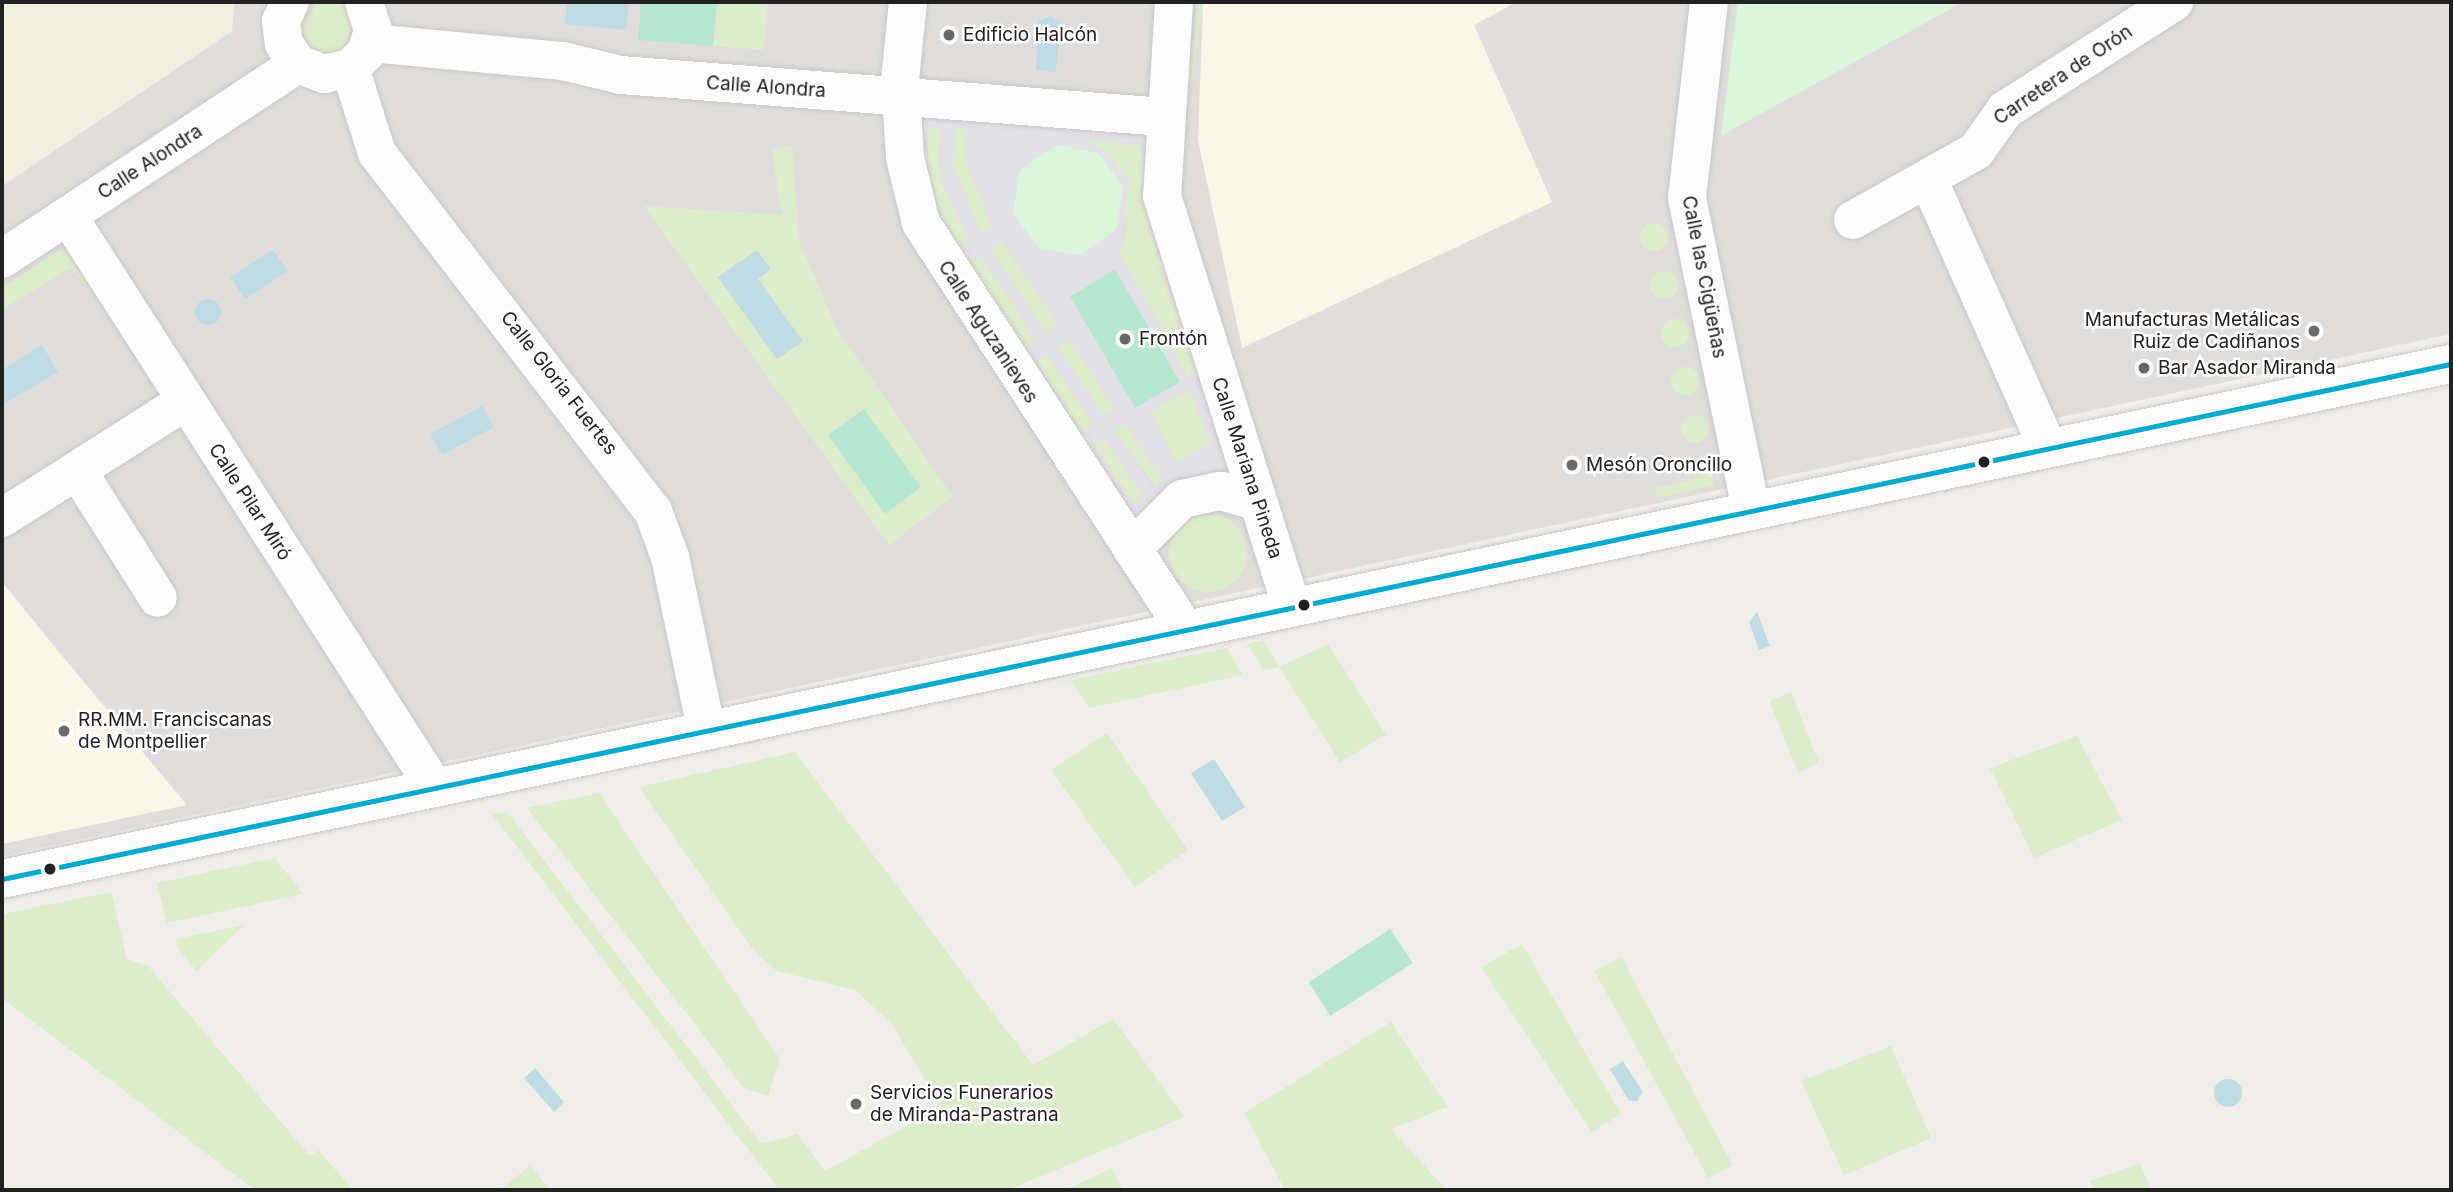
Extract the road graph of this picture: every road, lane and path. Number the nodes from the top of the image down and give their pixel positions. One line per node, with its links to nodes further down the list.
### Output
1 (908, 2): 9 (street, Calle Aguzanieves)
2 (1174, 2): 10 (street, Calle Mariana Pineda)
3 (1709, 2): 20 (street, Calle las Cigüeñas)
4 (2174, 2): 11 (street, Carretera de Orón)
5 (367, 3): 7 (street, Calle Gloria Fuertes)
6 (281, 4): 8 (street)
7 (361, 56): 8 (street, Calle Alondra); 9 (street, Calle Alondra); 26 (street, Calle Gloria Fuertes)
8 (298, 64): 12 (street, Calle Alondra)
9 (901, 97): 10 (street, Calle Alondra); 22 (street, Calle Aguzanieves)
10 (1164, 117): 19 (street, Calle Mariana Pineda)
11 (1929, 181): 13 (street, Carretera de Orón); 17 (street)
12 (68, 216): 14 (street, Calle Alondra); 16 (street, Calle Pilar Miró)
13 (1853, 220)
14 (2, 259)
15 (2451, 364): 17 (street)
16 (174, 408): 18 (street); 27 (street, Calle Pilar Miró)
17 (2047, 446): 20 (street)
18 (77, 470): 21 (street); 23 (street)
19 (1257, 501): 22 (street); 24 (street, Calle Mariana Pineda)
20 (1751, 510): 24 (street)
21 (2, 518)
22 (1132, 549): 25 (street, Calle Aguzanieves)
23 (158, 598)
24 (1291, 605): 25 (street)
25 (1183, 626): 26 (street)
26 (706, 728): 27 (street)
27 (434, 787): 28 (street)
28 (2, 878)

